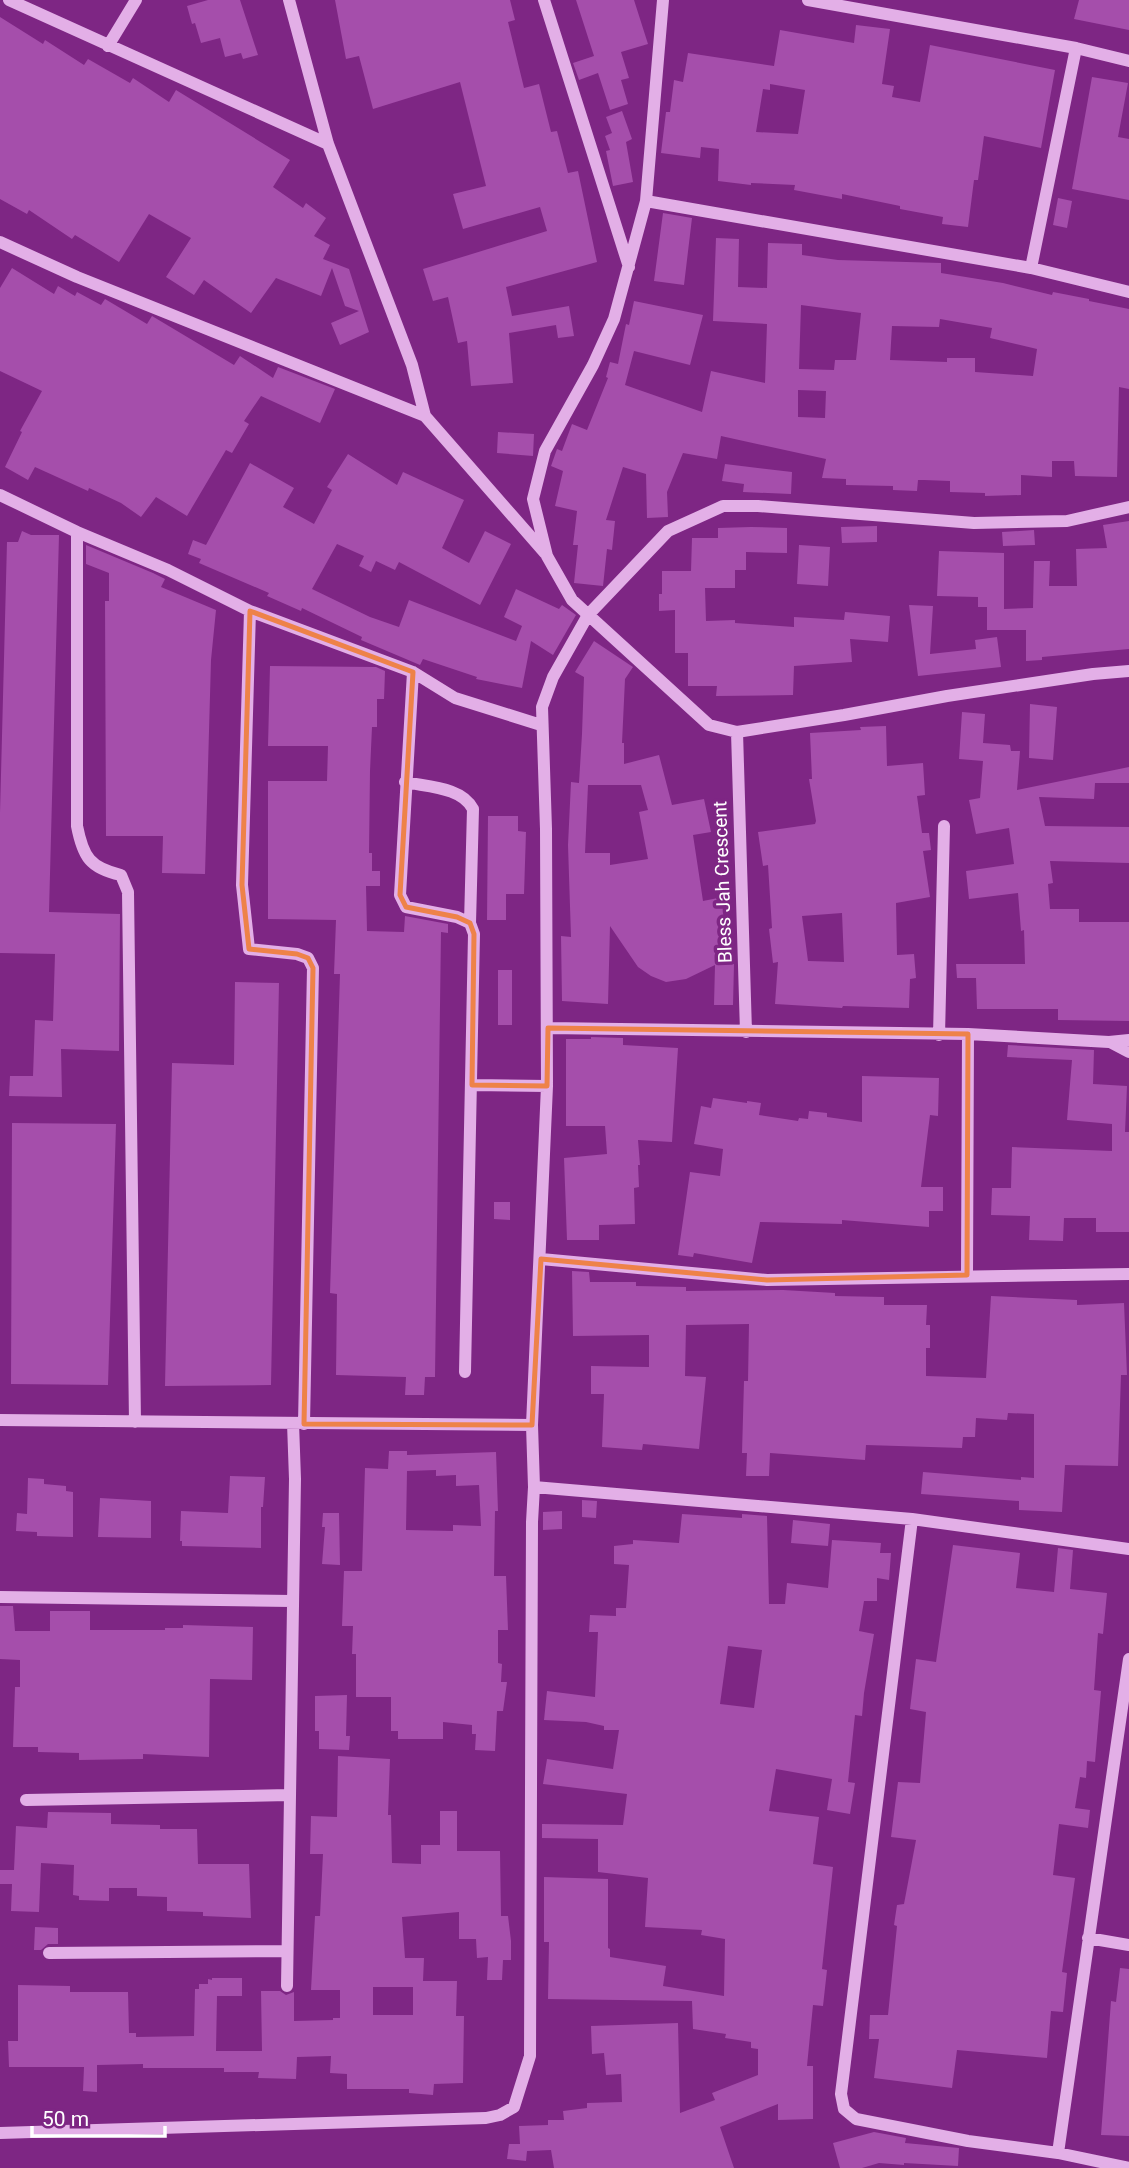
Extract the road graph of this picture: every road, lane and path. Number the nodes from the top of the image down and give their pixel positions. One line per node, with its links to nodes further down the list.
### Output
1 (9, 0): 8 (street)
2 (136, 0): 8 (street)
3 (289, 0): 11 (street)
4 (544, 0): 14 (street)
5 (663, 0): 12 (street)
6 (808, 0): 7 (street)
7 (887, 7): 9 (street)
8 (108, 46): 11 (street)
9 (1076, 48): 10 (street); 15 (street)
10 (1129, 61)
11 (328, 144): 17 (street)
12 (646, 201): 14 (street); 15 (street)
13 (0, 242): 17 (street)
14 (629, 267): 21 (street)
15 (1031, 268): 16 (street)
16 (1129, 292)
17 (425, 416): 21 (street)
18 (0, 495): 20 (street)
19 (1129, 507): 23 (street)
20 (77, 532): 22 (street); 45 (street)
21 (547, 556): 23 (street)
22 (250, 611): 25 (street); 46 (street)
23 (588, 615): 26 (street); 27 (street)
24 (1129, 671): 27 (street)
25 (413, 672): 26 (street); 28 (street)
26 (541, 726): 31 (street)
27 (737, 732): 32 (street, Bless Jah Crescent)
28 (405, 782): 30 (street); 30 (street)
29 (944, 826): 34 (street)
30 (470, 923): 38 (street)
31 (548, 1028): 32 (street); 39 (street)
32 (746, 1032): 34 (street)
33 (968, 1034): 34 (street); 36 (street); 42 (street)
34 (939, 1035)
35 (1129, 1040): 36 (street)
36 (1109, 1042): 37 (street)
37 (1129, 1052)
38 (472, 1085): 39 (street); 43 (street)
39 (547, 1086): 40 (street)
40 (541, 1259): 42 (street); 47 (street)
41 (1129, 1274): 42 (street)
42 (967, 1275)
43 (466, 1372)
44 (0, 1420): 45 (street)
45 (135, 1422): 46 (street)
46 (299, 1424): 47 (street); 52 (street)
47 (533, 1424): 48 (street)
48 (534, 1487): 49 (street); 61 (street)
49 (912, 1519): 50 (street); 62 (street)
50 (1129, 1549)
51 (0, 1598): 52 (street)
52 (292, 1601): 54 (street)
53 (1129, 1659): 56 (street)
54 (289, 1795): 55 (street); 58 (street)
55 (26, 1800)
56 (1088, 1938): 57 (street); 62 (street)
57 (1129, 1945)
58 (287, 1951): 59 (street); 60 (street)
59 (49, 1953)
60 (286, 1986)
61 (0, 2133)
62 (1058, 2153): 63 (street)
63 (1129, 2168)

